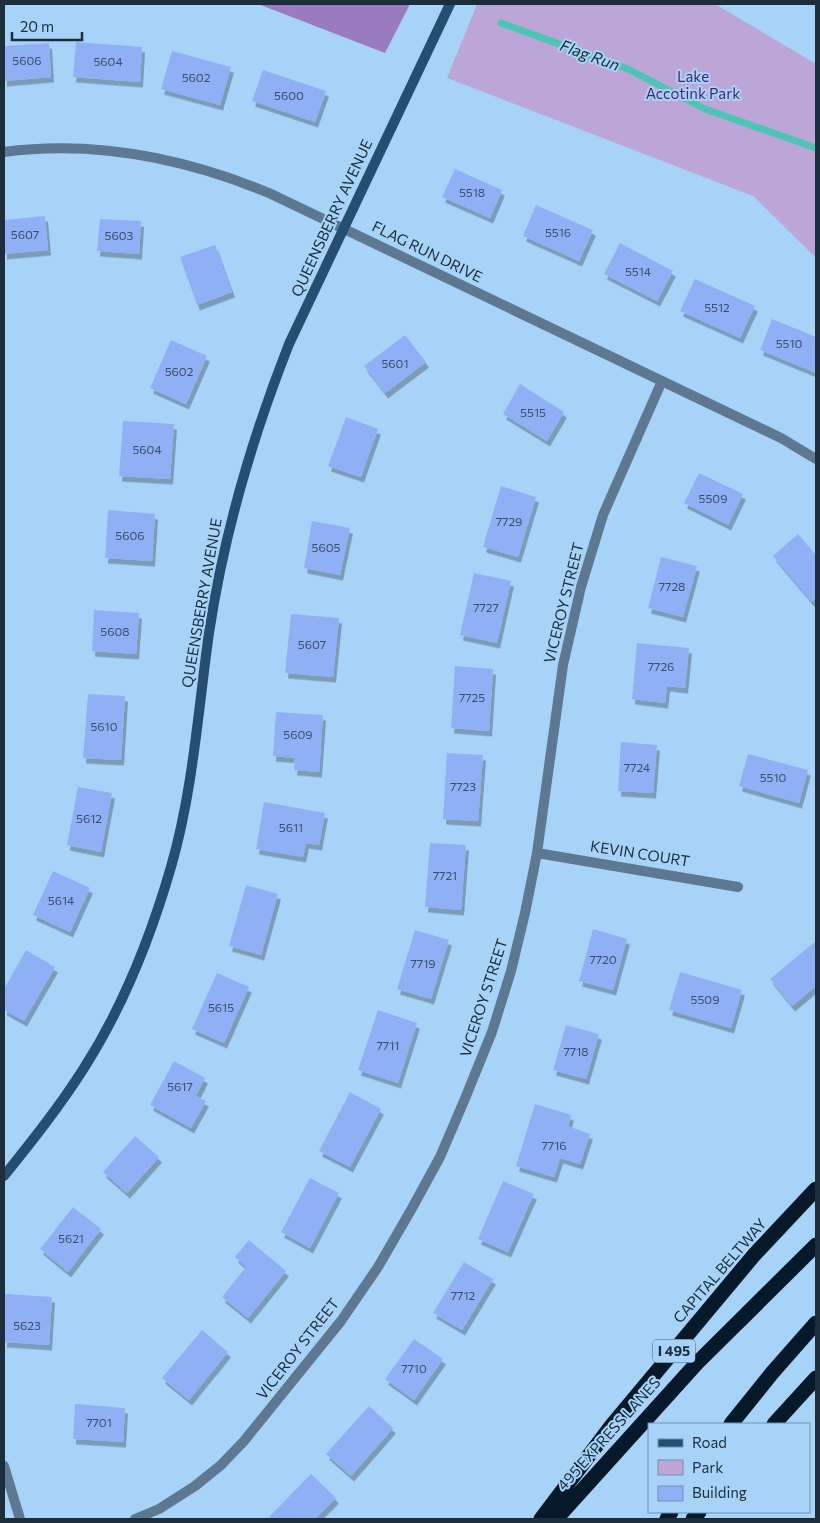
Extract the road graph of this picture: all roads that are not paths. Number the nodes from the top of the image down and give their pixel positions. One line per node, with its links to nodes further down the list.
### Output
1 (450, 4): 3 (street, QUEENSBERRY AVENUE)
2 (4, 152): 3 (street, FLAG RUN DRIVE)
3 (343, 228): 4 (street, FLAG RUN DRIVE); 8 (street, QUEENSBERRY AVENUE)
4 (662, 381): 5 (street, FLAG RUN DRIVE); 6 (street, VICEROY STREET)
5 (816, 459)
6 (537, 852): 7 (street, KEVIN COURT); 17 (street, VICEROY STREET)
7 (738, 887)
8 (4, 1176)
9 (816, 1190): 18 (highway, CAPITAL BELTWAY / I 495)
10 (816, 1245): 19 (highway, 495 EXPRESS LANES / I 495)
11 (816, 1323): 13 (highway)
12 (816, 1378): 14 (highway)
13 (732, 1423)
14 (775, 1423)
15 (4, 1466): 16 (street)
16 (20, 1519)
17 (135, 1519)
18 (541, 1519)
19 (556, 1519)

